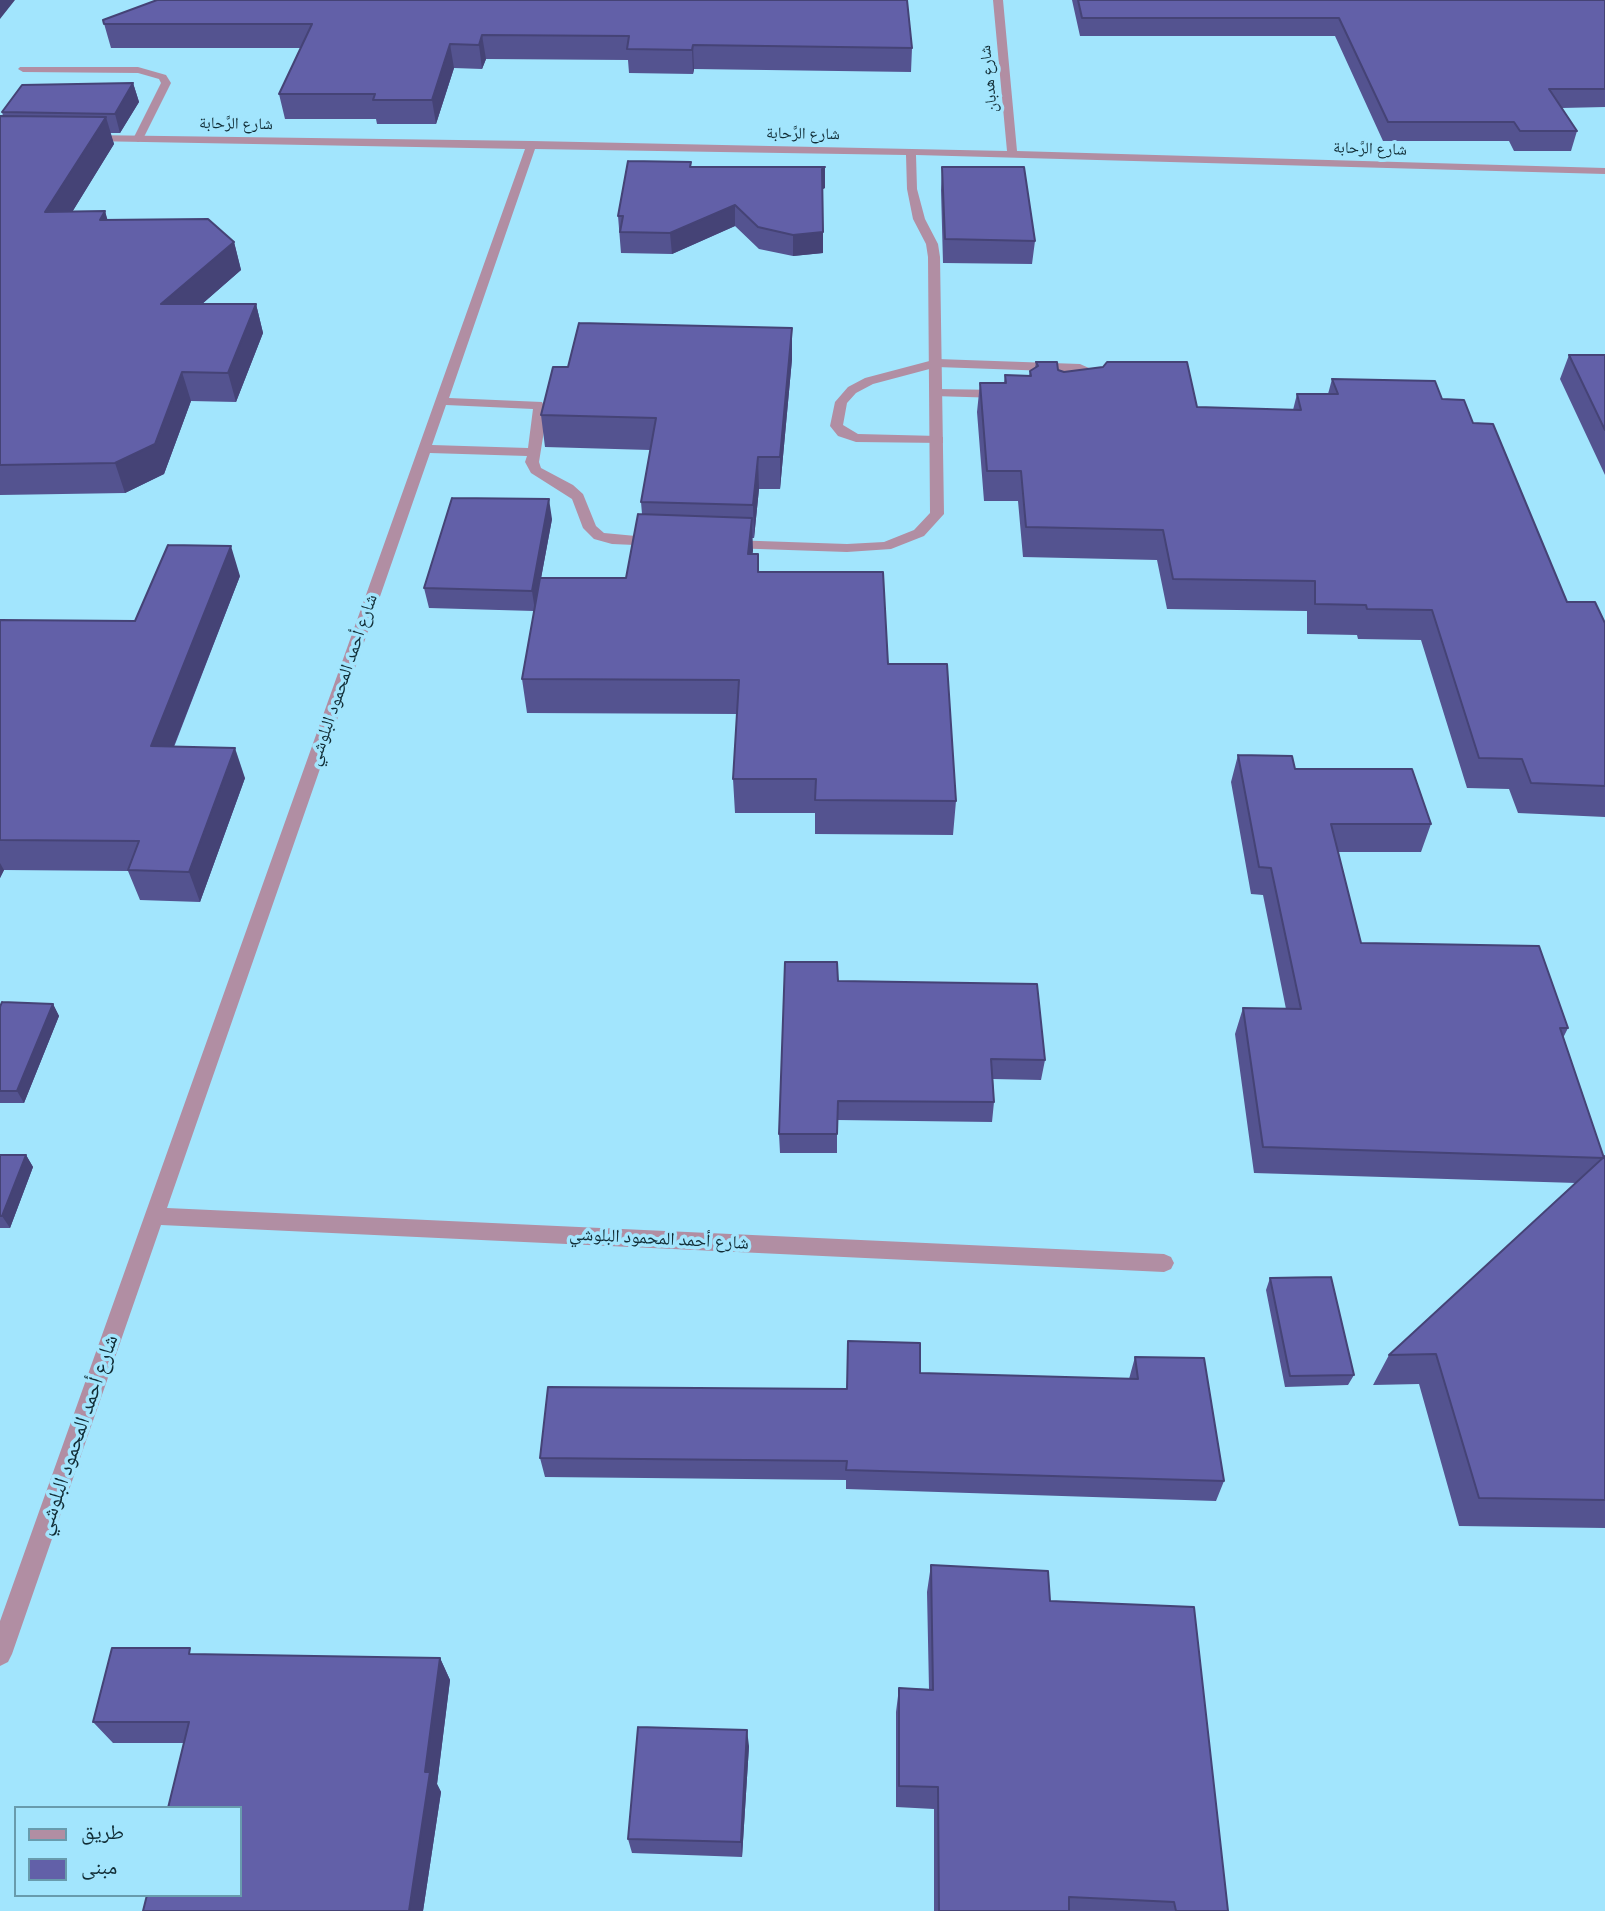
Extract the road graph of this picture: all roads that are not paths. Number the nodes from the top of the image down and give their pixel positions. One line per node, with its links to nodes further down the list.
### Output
1 (998, 0): 7 (street, شارع هدبان)
2 (23, 69): 4 (street)
3 (83, 138): 4 (street, شارع الرَّحابة)
4 (138, 139): 5 (street, شارع الرَّحابة)
5 (532, 144): 6 (street, شارع الرَّحابة); 13 (street, شارع أحمد المحمود البلوشي)
6 (911, 152): 7 (street, شارع الرَّحابة); 9 (street)
7 (1013, 154): 8 (street, شارع الرَّحابة)
8 (1605, 172)
9 (937, 363): 10 (street); 11 (street); 14 (street)
10 (1094, 391)
11 (937, 393): 12 (street); 14 (street)
12 (1013, 394)
13 (442, 401): 15 (street, شارع أحمد المحمود البلوشي); 16 (street)
14 (938, 440): 18 (street)
15 (425, 449): 16 (street); 19 (street, شارع أحمد المحمود البلوشي)
16 (534, 452): 17 (street)
17 (670, 542)
18 (710, 544)
19 (155, 1216): 20 (street, شارع أحمد المحمود البلوشي); 21 (street, شارع أحمد المحمود البلوشي)
20 (1164, 1263)
21 (0, 1654)

